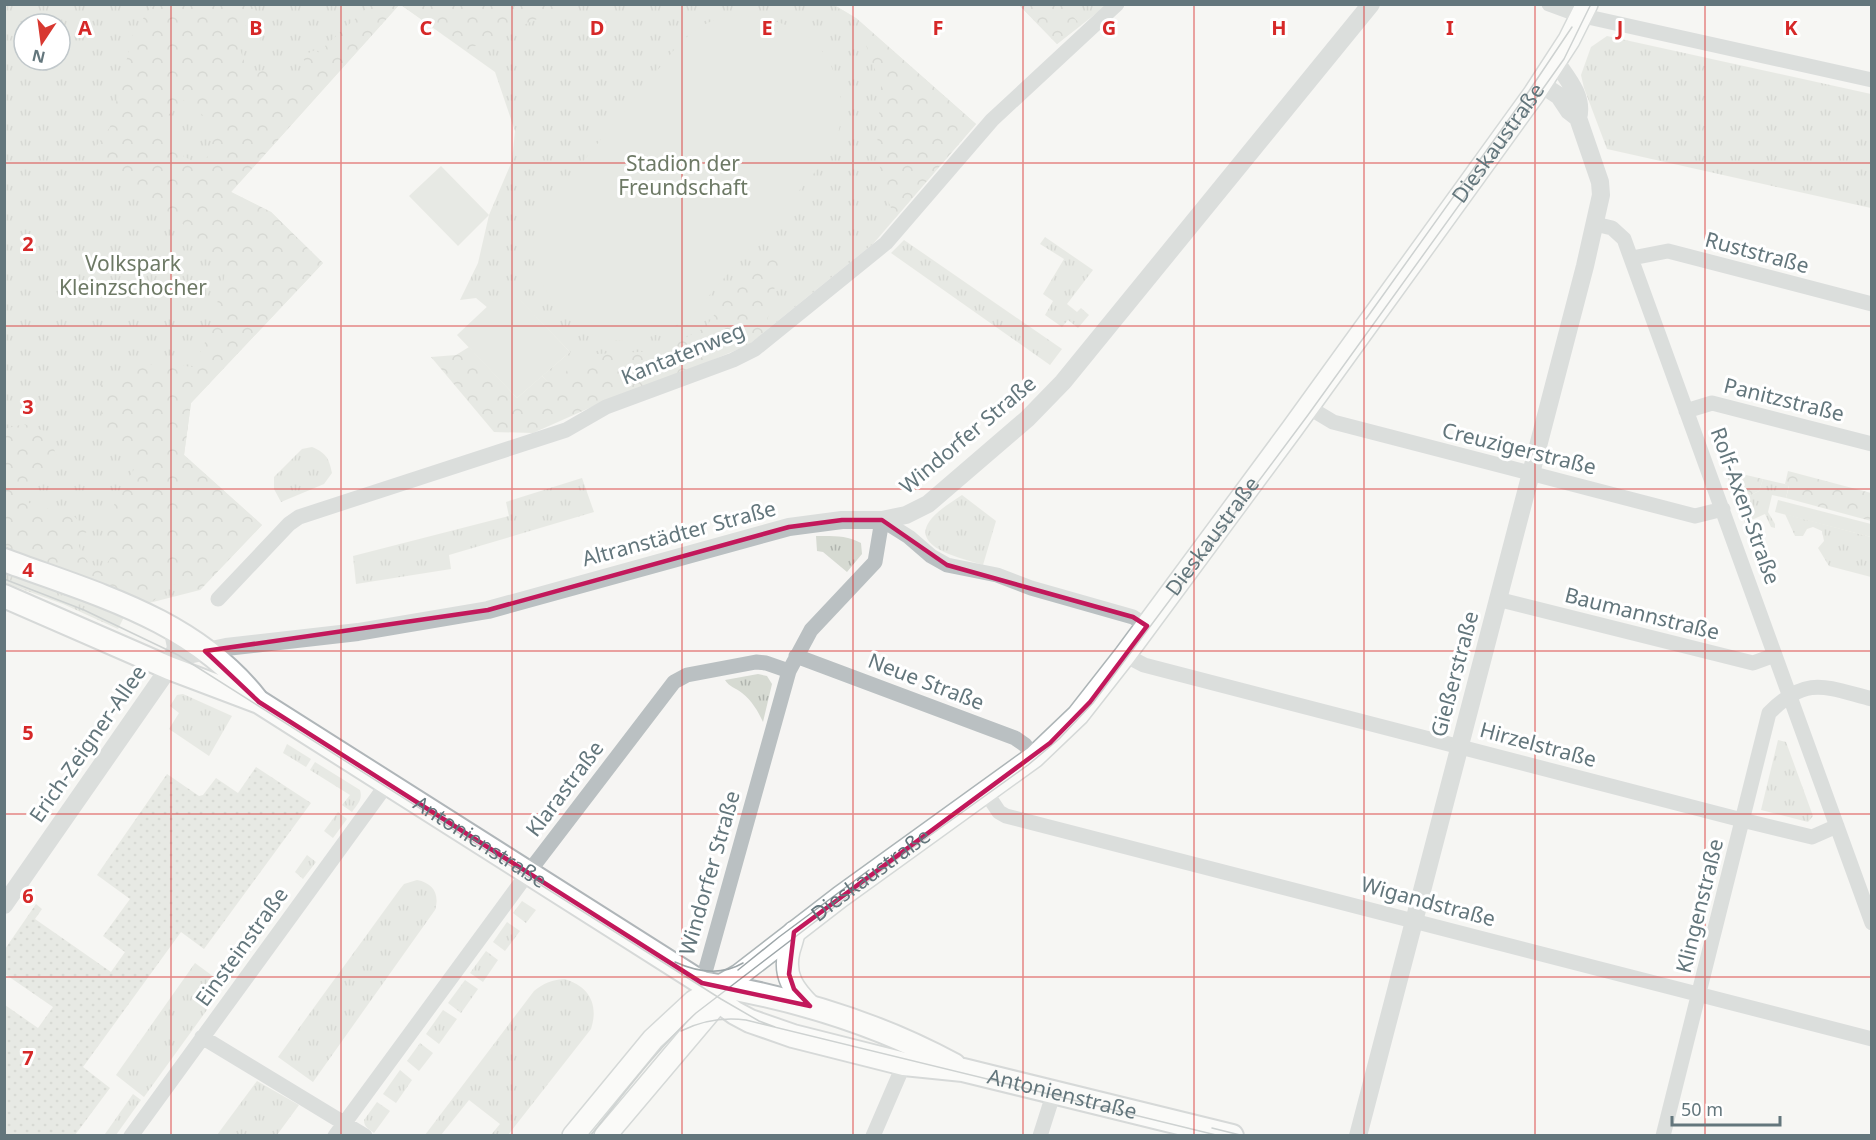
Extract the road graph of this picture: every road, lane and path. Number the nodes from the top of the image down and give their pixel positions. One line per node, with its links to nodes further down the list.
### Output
1 (1117, 4): 20 (street, Kantatenweg)
2 (1371, 4): 17 (street, Windorfer Straße)
3 (1549, 4): 4 (street)
4 (1585, 10): 5 (main road, Dieskaustraße); 6 (street)
5 (1556, 62): 7 (main road, Dieskaustraße); 8 (street)
6 (1872, 80)
7 (1541, 84): 8 (street); 12 (main road, Dieskaustraße)
8 (1578, 117): 9 (street)
9 (1595, 224): 10 (street, Rolf-Axen-Straße); 15 (street, Gießerstraße)
10 (1632, 258): 11 (street, Ruststraße); 13 (street, Rolf-Axen-Straße)
11 (1872, 304)
12 (1308, 407): 15 (street, Creuzigerstraße); 22 (main road, Dieskaustraße)
13 (1686, 411): 14 (street, Panitzstraße); 16 (street, Rolf-Axen-Straße)
14 (1872, 444)
15 (1530, 473): 16 (street, Creuzigerstraße); 21 (street, Gießerstraße)
16 (1723, 509): 27 (street, Rolf-Axen-Straße)
17 (882, 520): 22 (street); 24 (street, Altranstädter Straße); 26 (street, Windorfer Straße)
18 (4, 560): 23 (main road, Antonienstraße)
19 (4, 596): 28 (main road, Antonienstraße)
20 (218, 599)
21 (1497, 599): 27 (street, Baumannstraße); 33 (street, Gießerstraße)
22 (1147, 626): 25 (main road, Dieskaustraße)
23 (172, 628): 24 (main road, Antonienstraße); 28 (street)
24 (205, 651): 28 (street, Altranstädter Straße); 32 (main road, Antonienstraße)
25 (1125, 655): 33 (street, Hirzelstraße); 34 (main road, Dieskaustraße)
26 (796, 656): 29 (street, Windorfer Straße); 34 (street, Neue Straße)
27 (1775, 656): 30 (street, Rolf-Axen-Straße)
28 (169, 668): 32 (main road, Antonienstraße); 40 (street, Erich-Zeigner-Allee)
29 (789, 671): 39 (street, Klarastraße); 44 (street, Windorfer Straße)
30 (1790, 696): 31 (street); 37 (street, Klingenstraße); 38 (street, Rolf-Axen-Straße)
31 (1872, 699)
32 (259, 702): 35 (main road, Antonienstraße)
33 (1459, 746): 37 (street, Hirzelstraße); 41 (street, Gießerstraße)
34 (1034, 757): 36 (main road, Dieskaustraße)
35 (387, 784): 39 (main road, Antonienstraße); 47 (street, Einsteinstraße)
36 (985, 791): 41 (street, Wigandstraße); 43 (main road, Dieskaustraße)
37 (1742, 820): 38 (street, Hirzelstraße); 45 (street, Klingenstraße)
38 (1837, 826): 42 (street, Rolf-Axen-Straße)
39 (528, 873): 44 (main road, Antonienstraße); 52 (street, Klarastraße)
40 (4, 905)
41 (1415, 920): 45 (street, Wigandstraße); 61 (street, Gießerstraße)
42 (1872, 923)
43 (794, 932): 44 (main road, Dieskaustraße); 46 (main road)
44 (717, 989): 46 (main road, Antonienstraße); 49 (main road, Antonienstraße); 57 (main road); 58 (main road)
45 (1700, 995): 48 (street, Wigandstraße); 62 (street, Klingenstraße)
46 (810, 1006): 50 (main road, Antonienstraße)
47 (202, 1038): 52 (street); 54 (street, Einsteinstraße)
48 (1872, 1040)
49 (904, 1064): 50 (main road, Antonienstraße); 59 (street)
50 (963, 1070): 51 (main road, Antonienstraße)
51 (1054, 1092): 53 (main road, Antonienstraße); 60 (street)
52 (345, 1123): 55 (street, Klarastraße); 56 (street)
53 (1218, 1134)
54 (131, 1136)
55 (335, 1136)
56 (365, 1136)
57 (573, 1136)
58 (605, 1136)
59 (873, 1136)
60 (1040, 1136)
61 (1358, 1136)
62 (1663, 1136)

